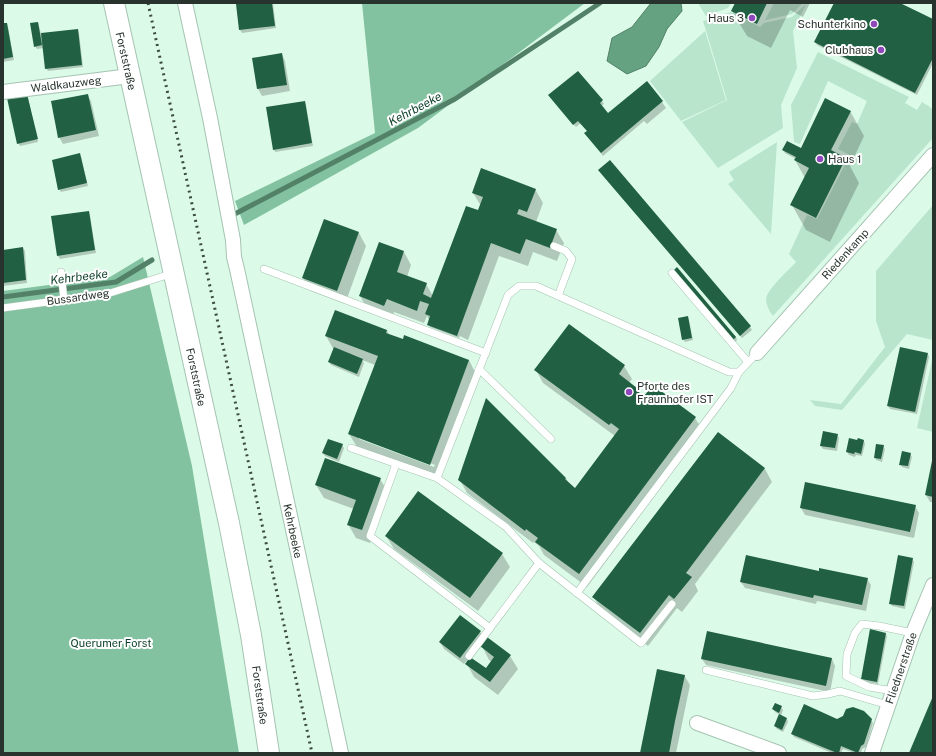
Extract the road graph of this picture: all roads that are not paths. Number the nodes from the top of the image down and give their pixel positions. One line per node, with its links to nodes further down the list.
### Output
1 (114, 3): 3 (main road, Forststraße)
2 (185, 3): 34 (street, Kehrbeeke)
3 (130, 76): 4 (street, Waldkauzweg); 9 (main road, Forststraße)
4 (3, 92)
5 (933, 155): 15 (street, Riedenkamp)
6 (554, 246): 11 (lane)
7 (264, 268): 14 (lane)
8 (60, 272): 12 (lane)
9 (173, 272): 12 (lane, Bussardweg); 33 (main road, Forststraße)
10 (672, 273): 15 (lane)
11 (558, 296): 14 (lane); 17 (lane)
12 (64, 300): 13 (lane, Bussardweg)
13 (3, 308)
14 (486, 353): 16 (lane)
15 (753, 358): 17 (lane)
16 (479, 369): 18 (lane); 21 (lane)
17 (739, 372): 24 (lane)
18 (551, 439)
19 (351, 448): 20 (lane)
20 (396, 464): 21 (lane); 26 (lane)
21 (437, 478): 22 (lane)
22 (539, 563): 24 (lane); 26 (lane)
23 (933, 585): 27 (street, Fliednerstraße)
24 (577, 593): 25 (lane)
25 (672, 604)
26 (490, 628): 28 (lane)
27 (913, 633): 30 (street, Fliednerstraße); 30 (lane)
28 (469, 656)
29 (706, 670): 31 (lane)
30 (893, 691): 31 (street, Fliednerstraße)
31 (888, 705): 36 (street, Fliednerstraße)
32 (697, 723): 35 (street)
33 (269, 753)
34 (341, 753)
35 (779, 753)
36 (872, 753)

